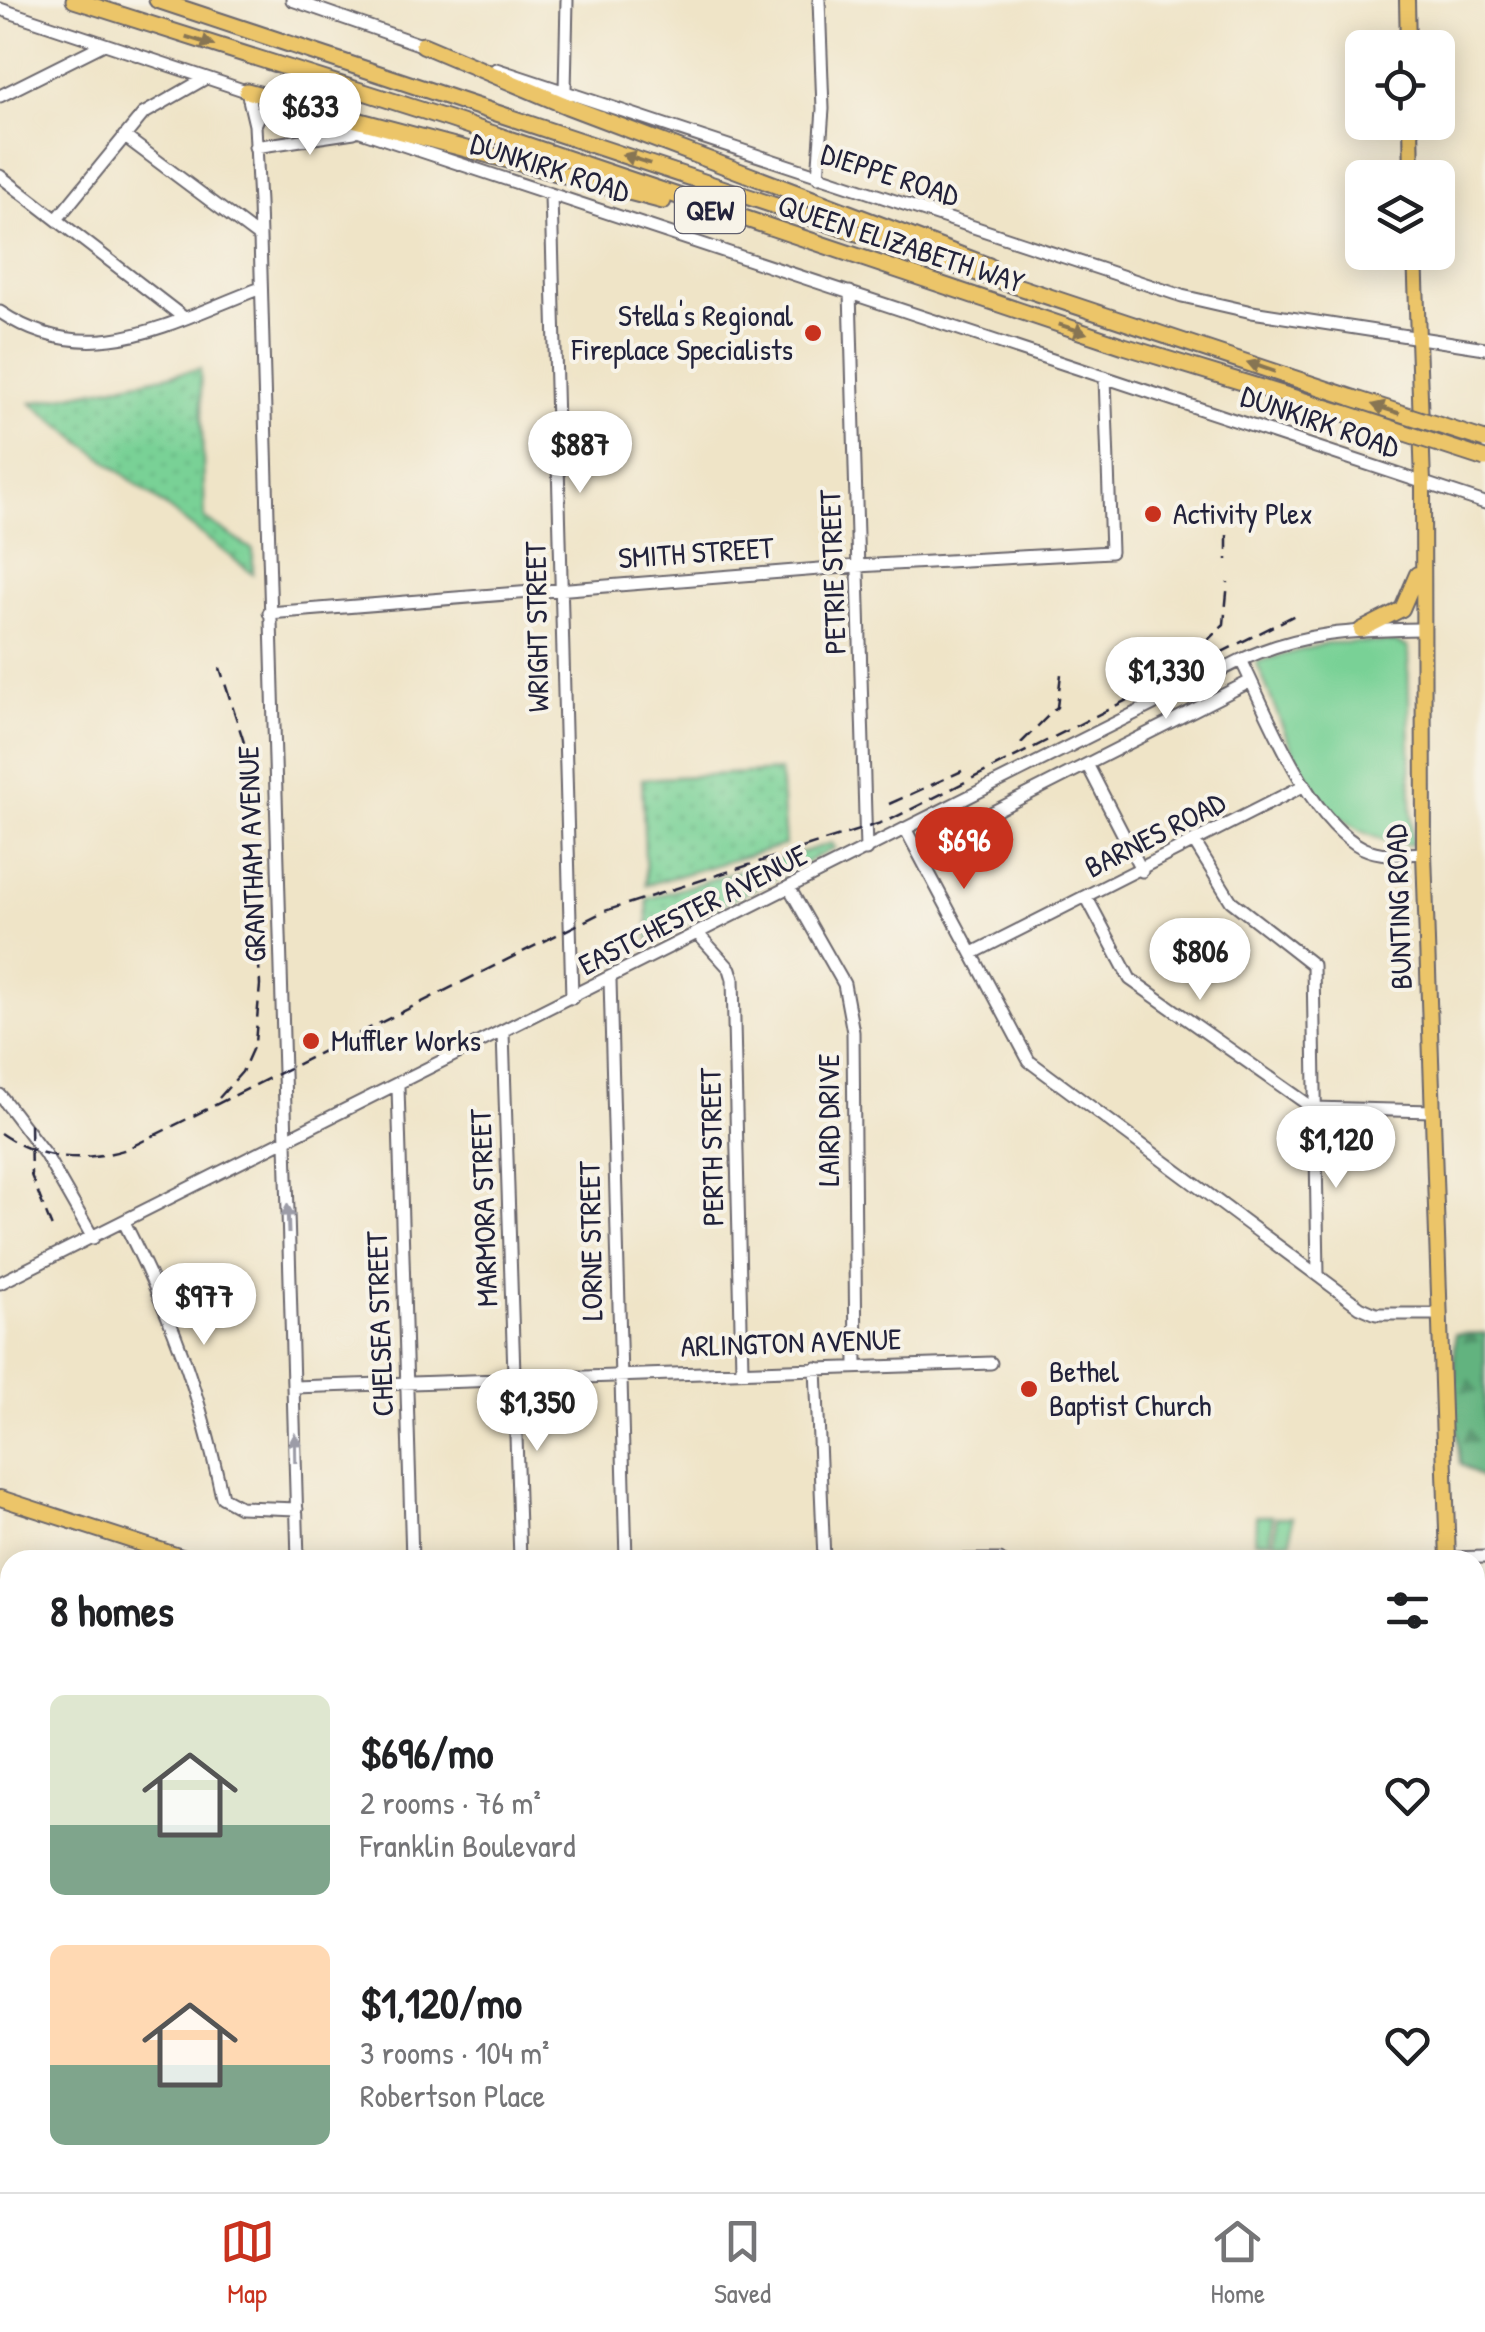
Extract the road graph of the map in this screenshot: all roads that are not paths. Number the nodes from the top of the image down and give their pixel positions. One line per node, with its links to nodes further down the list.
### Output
1 (74, 0): 23 (highway, QUEEN ELIZABETH WAY / QEW, one-way to 23)
2 (157, 0): 29 (highway, QUEEN ELIZABETH WAY / QEW, one-way to 2)
3 (292, 0): 10 (street, DIEPPE ROAD)
4 (566, 0): 13 (street)
5 (819, 0): 21 (street)
6 (1407, 0): 8 (main road)
7 (0, 9): 9 (street)
8 (1408, 30)
9 (104, 44): 11 (street); 14 (street)
10 (423, 45): 13 (street, DIEPPE ROAD); 29 (highway)
11 (206, 78): 12 (street); 18 (street)
12 (246, 92): 15 (highway); 16 (street, GRANTHAM AVENUE)
13 (565, 92): 21 (street, DIEPPE ROAD)
14 (0, 96)
15 (281, 102): 16 (street); 17 (street, DUNKIRK ROAD); 23 (highway)
16 (255, 125): 19 (street, GRANTHAM AVENUE)
17 (360, 132): 19 (street); 22 (street, DUNKIRK ROAD)
18 (124, 136): 24 (street); 25 (street)
19 (255, 146): 25 (street, GRANTHAM AVENUE)
20 (0, 176): 24 (street)
21 (818, 177): 32 (street, DIEPPE ROAD)
22 (551, 195): 28 (street, DUNKIRK ROAD); 41 (street, WRIGHT STREET)
23 (696, 205): 36 (highway, QUEEN ELIZABETH WAY / QEW, one-way to 36, bridge)
24 (58, 218): 31 (street)
25 (259, 237): 27 (street, GRANTHAM AVENUE)
26 (1415, 270): 32 (main road, BUNTING ROAD)
27 (261, 288): 31 (street); 42 (street, GRANTHAM AVENUE)
28 (850, 292): 34 (street, DUNKIRK ROAD); 40 (street, PETRIE STREET)
29 (1061, 298): 35 (highway, QUEEN ELIZABETH WAY / QEW, one-way to 29, bridge)
30 (0, 312): 31 (street)
31 (184, 318)
32 (1417, 336): 33 (street, DIEPPE ROAD); 37 (main road, BUNTING ROAD)
33 (1485, 348)
34 (1105, 377): 37 (street, DUNKIRK ROAD); 40 (street, SMITH STREET)
35 (1485, 440)
36 (1485, 459)
37 (1422, 484): 38 (street, DUNKIRK ROAD); 39 (main road, BUNTING ROAD)
38 (1485, 503)
39 (1422, 549): 43 (main road, BUNTING ROAD); 44 (main road)
40 (857, 566): 41 (street, SMITH STREET); 52 (street, PETRIE STREET)
41 (562, 589): 42 (street, SMITH STREET); 61 (street, WRIGHT STREET)
42 (269, 613): 67 (street, GRANTHAM AVENUE)
43 (1421, 629): 44 (street, EASTCHESTER AVENUE); 54 (main road, BUNTING ROAD)
44 (1361, 630): 45 (street, EASTCHESTER AVENUE)
45 (1241, 660): 46 (street); 47 (street, EASTCHESTER AVENUE)
46 (1251, 681): 48 (street); 49 (street)
47 (1073, 748): 48 (street); 50 (street, EASTCHESTER AVENUE)
48 (1086, 766): 53 (street); 55 (street)
49 (1305, 786): 51 (street, BARNES ROAD); 54 (street)
50 (906, 830): 52 (street, EASTCHESTER AVENUE); 53 (street)
51 (1195, 843): 55 (street, BARNES ROAD); 65 (street)
52 (866, 850): 56 (street, EASTCHESTER AVENUE)
53 (918, 850): 59 (street)
54 (1424, 853): 66 (main road, BUNTING ROAD)
55 (1142, 871): 57 (street, BARNES ROAD)
56 (790, 890): 58 (street, EASTCHESTER AVENUE); 74 (street, LAIRD DRIVE)
57 (1087, 898): 59 (street, BARNES ROAD); 65 (street)
58 (700, 936): 60 (street, EASTCHESTER AVENUE); 76 (street, PERTH STREET)
59 (973, 954): 70 (street)
60 (610, 980): 61 (street, EASTCHESTER AVENUE); 77 (street, LORNE STREET)
61 (572, 998): 62 (street, EASTCHESTER AVENUE)
62 (503, 1033): 63 (street, EASTCHESTER AVENUE); 78 (street, MARMORA STREET)
63 (398, 1087): 67 (street, EASTCHESTER AVENUE); 79 (street, CHELSEA STREET)
64 (0, 1094): 69 (street)
65 (1313, 1108): 66 (street); 70 (street)
66 (1433, 1111): 72 (main road, BUNTING ROAD)
67 (286, 1143): 68 (street, EASTCHESTER AVENUE); 80 (street, GRANTHAM AVENUE, one-way to 67)
68 (124, 1222): 69 (street, EASTCHESTER AVENUE); 82 (street)
69 (92, 1238): 71 (street, EASTCHESTER AVENUE)
70 (1318, 1275): 72 (street)
71 (0, 1283)
72 (1440, 1314): 89 (main road, BUNTING ROAD)
73 (991, 1363): 74 (street, ARLINGTON AVENUE)
74 (856, 1366): 75 (street, ARLINGTON AVENUE)
75 (816, 1368): 76 (street, ARLINGTON AVENUE); 88 (street)
76 (742, 1370): 77 (street, ARLINGTON AVENUE)
77 (619, 1374): 78 (street, ARLINGTON AVENUE); 87 (street, LORNE STREET)
78 (514, 1380): 79 (street, ARLINGTON AVENUE); 86 (street, MARMORA STREET)
79 (407, 1384): 80 (street, ARLINGTON AVENUE); 85 (street, CHELSEA STREET)
80 (294, 1386): 82 (street, GRANTHAM AVENUE, one-way to 80)
81 (0, 1498): 83 (main road)
82 (297, 1509): 84 (street, GRANTHAM AVENUE)
83 (160, 1550)
84 (298, 1550)
85 (412, 1550)
86 (520, 1550)
87 (626, 1550)
88 (824, 1550)
89 (1448, 1550)

